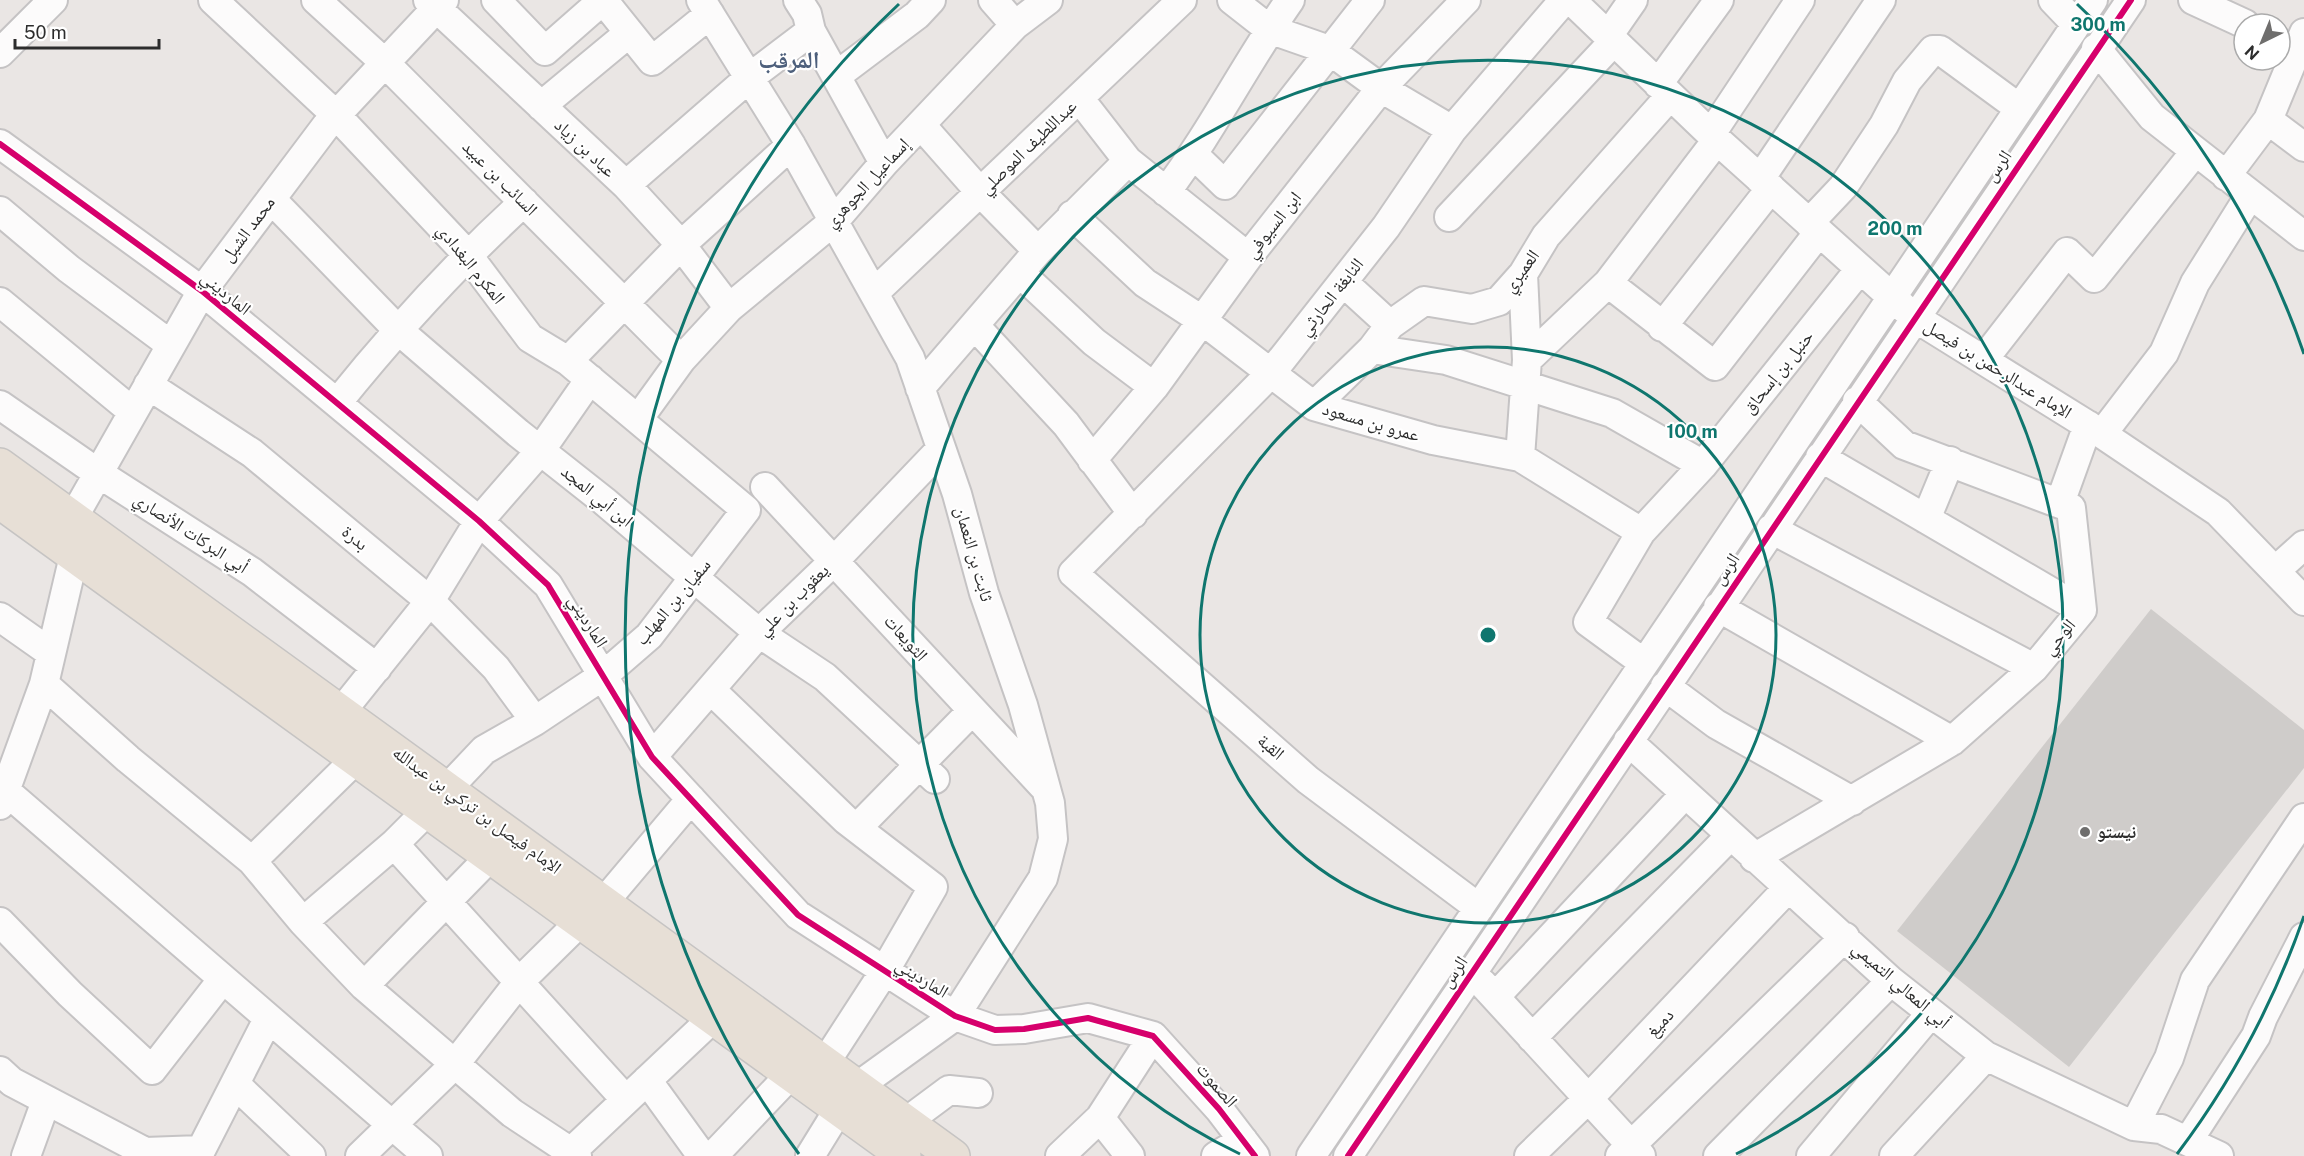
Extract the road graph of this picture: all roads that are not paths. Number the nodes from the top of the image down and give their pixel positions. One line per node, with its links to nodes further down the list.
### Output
1 (53, 0): 37 (street)
2 (213, 0): 46 (street, المكرم البغدادي)
3 (316, 0): 38 (street, السائب بن عبيد)
4 (496, 0): 5 (street)
5 (603, 0): 32 (street)
6 (798, 0): 31 (street)
7 (993, 0): 29 (street)
8 (1048, 0): 29 (street, إسماعيل الجوهري)
9 (1182, 0): 43 (street, عبداللطيف الموصلي)
10 (1232, 0): 30 (street)
11 (1290, 0): 30 (street)
12 (1370, 0): 36 (street)
13 (1466, 0): 41 (street, ابن السيوفي)
14 (1564, 0): 49 (street, النابغة الحارثي)
15 (1571, 0): 33 (street, الإمام عبدالرحمن بن فيصل)
16 (1633, 0): 33 (street)
17 (1719, 0): 42 (street, العميري)
18 (1800, 0): 50 (street)
19 (1881, 0): 59 (street)
20 (2053, 0): 28 (street)
21 (2093, 0): 28 (street, الرس)
22 (2131, 0): 35 (street, الرس)
23 (2193, 0): 27 (street)
24 (436, 3): 38 (street, محمد الشبل); 44 (street, عباد بن زياد)
25 (917, 5): 39 (street)
26 (705, 7): 32 (street); 40 (street, ثابت بن النعمان)
27 (2232, 18)
28 (2076, 24): 45 (street, الرس)
29 (1015, 25): 48 (street, إسماعيل الجوهري)
30 (1269, 29): 36 (street); 55 (street)
31 (811, 31): 39 (street); 40 (street)
32 (629, 33): 44 (street)
33 (1611, 39): 42 (street, الإمام عبدالرحمن بن فيصل); 68 (street)
34 (2294, 41): 47 (street)
35 (2096, 48): 54 (street); 86 (street, الرس)
36 (1329, 50): 41 (street); 55 (street)
37 (0, 53)
38 (385, 63): 46 (street, محمد الشبل); 65 (street, السائب بن عبيد)
39 (836, 76): 57 (street)
40 (749, 78): 52 (street, ثابت بن النعمان); 60 (street)
41 (1381, 88): 49 (street); 74 (street, ابن السيوفي)
42 (1664, 90): 50 (street, الإمام عبدالرحمن بن فيصل); 77 (street, العميري)
43 (1079, 98): 56 (street); 62 (street, عبداللطيف الموصلي)
44 (541, 106): 60 (street, عباد بن زياد)
45 (2019, 108): 70 (street); 82 (street, الرس)
46 (336, 115): 64 (street, محمد الشبل); 73 (street, المكرم البغدادي)
47 (2268, 120): 53 (street); 58 (street)
48 (921, 125): 57 (street, إسماعيل الجوهري); 62 (street)
49 (1452, 130): 78 (street, النابغة الحارثي)
50 (1714, 137): 59 (street, الإمام عبدالرحمن بن فيصل); 79 (street)
51 (0, 144): 80 (street, المارديني)
52 (791, 145): 69 (street, ثابت بن النعمان); 72 (street)
53 (2304, 147)
54 (2195, 152): 58 (street); 94 (street)
55 (1194, 155): 61 (street)
56 (1128, 160): 61 (street); 67 (street)
57 (884, 163): 69 (street, إسماعيل الجوهري)
58 (2226, 176): 63 (street)
59 (1766, 183): 70 (street, الإمام عبدالرحمن بن فيصل); 90 (street)
60 (626, 185): 72 (street, عباد بن زياد)
61 (1166, 192): 74 (street)
62 (981, 194): 75 (street); 81 (street, عبداللطيف الموصلي)
63 (2250, 195): 71 (street); 108 (street)
64 (271, 199): 80 (street, محمد الشبل); 91 (street, ابن أبي المجد)
65 (524, 202): 73 (street); 84 (street, السائب بن عبيد)
66 (0, 211): 92 (street)
67 (1072, 215): 75 (street); 87 (street, عمرو بن مسعود)
68 (1449, 217)
69 (835, 220): 81 (street, ثابت بن النعمان); 85 (street, إسماعيل الجوهري)
70 (1814, 227): 76 (street, الإمام عبدالرحمن بن فيصل); 90 (street)
71 (2304, 236)
72 (681, 245): 84 (street); 85 (street, عباد بن زياد)
73 (467, 254): 91 (street); 96 (street, المكرم البغدادي)
74 (1248, 257): 87 (street, ابن السيوفي)
75 (1029, 262): 89 (street); 100 (street)
76 (1860, 268): 82 (street, الإمام عبدالرحمن بن فيصل); 116 (street, حنبل بن إسحاق)
77 (1523, 274): 88 (street, العميري); 97 (street)
78 (1343, 282): 88 (street); 98 (street, النابغة الحارثي)
79 (1608, 283): 90 (street); 97 (street)
80 (202, 291): 92 (street, محمد الشبل); 103 (street, المارديني)
81 (874, 293): 101 (street, ثابت بن النعمان)
82 (1892, 297): 86 (street, الإمام عبدالرحمن بن فيصل); 141 (street, الرس)
83 (0, 302): 106 (street)
84 (624, 303): 95 (street, السائب بن عبيد); 96 (street)
85 (729, 308): 95 (street, إسماعيل الجوهري)
86 (1914, 317): 94 (street, الإمام عبدالرحمن بن فيصل); 102 (street, الرس)
87 (1203, 321): 98 (street, عمرو بن مسعود); 100 (street, ابن السيوفي)
88 (1390, 325): 93 (street, العميري)
89 (975, 326): 101 (street); 113 (street)
90 (1662, 327)
91 (397, 329): 103 (street); 110 (street, ابن أبي المجد)
92 (171, 345): 99 (street, محمد الشبل)
93 (1372, 349): 97 (street); 105 (street, العميري)
94 (1984, 359): 108 (street, الإمام عبدالرحمن بن فيصل)
95 (681, 360): 107 (street, إسماعيل الجوهري)
96 (579, 370): 107 (street, المكرم البغدادي); 110 (street)
97 (1526, 372): 111 (street); 116 (street)
98 (1271, 373): 105 (street, عمرو بن مسعود); 122 (street, النابغة الحارثي)
99 (148, 385): 106 (street, محمد الشبل); 134 (street, بدرة)
100 (1154, 387): 113 (street, ابن السيوفي)
101 (920, 388): 109 (street, ثابت بن النعمان)
102 (1857, 401): 112 (street, الرس); 114 (street)
103 (337, 403): 125 (street, المارديني)
104 (0, 405): 117 (street, أبي البركات الأنصاري)
105 (1314, 406): 111 (street, عمرو بن مسعود)
106 (133, 412): 117 (street, محمد الشبل)
107 (639, 418): 121 (street, المكرم البغدادي)
108 (2095, 429): 120 (street); 131 (street, الإمام عبدالرحمن بن فيصل)
109 (941, 448): 130 (street, يعقوب بن علي); 156 (street, ثابت بن النعمان)
110 (540, 451): 125 (street); 133 (street, ابن أبي المجد)
111 (1520, 457): 127 (street, عمرو بن مسعود)
112 (1820, 457): 124 (street); 126 (street, الرس)
113 (1092, 459): 122 (street)
114 (1950, 461): 120 (street); 124 (street)
115 (0, 465): 123 (main road, الإمام فيصل بن تركي بن عبدالله)
116 (1704, 465): 127 (street, حنبل بن إسحاق)
117 (98, 473): 123 (street, محمد الشبل); 142 (street, أبي البركات الأنصاري)
118 (765, 487): 130 (street, الثويعات)
119 (0, 502): 129 (main road, الإمام فيصل بن تركي بن عبدالله)
120 (2060, 503): 137 (street, الوحي)
121 (746, 510): 133 (street, سفيان بن المهلب)
122 (1133, 514): 132 (street, النابغة الحارثي)
123 (73, 518): 149 (main road, الإمام فيصل بن تركي بن عبدالله)
124 (1926, 519): 137 (street)
125 (479, 521): 134 (street); 144 (street, المارديني)
126 (1771, 529): 136 (street, الرس); 143 (street)
127 (1641, 532): 141 (street, حنبل بن إسحاق)
128 (2304, 545): 131 (street)
129 (74, 556): 140 (street); 154 (main road, الإمام فيصل بن تركي بن عبدالله)
130 (835, 560): 139 (street, يعقوب بن علي); 148 (street, الثويعات)
131 (2275, 571): 135 (street, الإمام عبدالرحمن بن فيصل)
132 (1073, 573): 171 (street, القبة)
133 (695, 578): 139 (street, ابن أبي المجد); 144 (street, سفيان بن المهلب)
134 (430, 601): 142 (street); 150 (street, بدرة)
135 (2304, 601)
136 (1718, 607): 146 (street, الرس); 152 (street)
137 (2082, 610): 143 (street, الوحي)
138 (0, 617): 140 (street)
139 (759, 633): 147 (street, يعقوب بن علي); 155 (street, ابن أبي المجد)
140 (51, 652): 145 (street)
141 (1644, 663): 171 (street, الرس)
142 (377, 668): 149 (street)
143 (2034, 668): 152 (street, الوحي)
144 (604, 675): 150 (street, سفيان بن المهلب); 153 (street, المارديني)
145 (44, 684): 157 (street); 168 (street)
146 (1665, 686): 151 (street, الرس); 161 (street)
147 (711, 690): 153 (street, يعقوب بن علي); 163 (street)
148 (972, 711): 155 (street); 156 (street, الثويعات)
149 (341, 712): 160 (main road, الإمام فيصل بن تركي بن عبدالله)
150 (535, 722): 160 (street, سفيان بن المهلب)
151 (1628, 741): 158 (street, أبي المعالي التميمي); 178 (street, الرس)
152 (1953, 741): 161 (street, الوحي)
153 (652, 758): 159 (street, المارديني)
154 (356, 759): 160 (main road, الإمام فيصل بن تركي بن عبدالله); 168 (street)
155 (927, 772): 163 (street)
156 (1046, 790): 185 (street, ثابت بن النعمان)
157 (2, 794): 179 (street)
158 (1685, 794): 164 (street, أبي المعالي التميمي); 183 (street)
159 (691, 799): 172 (street); 177 (street, المارديني)
160 (437, 800): 165 (street, سفيان بن المهلب); 166 (main road, الإمام فيصل بن تركي بن عبدالله); 172 (main road, الإمام فيصل بن تركي بن عبدالله)
161 (1852, 801): 167 (street, الوحي)
162 (2304, 818): 203 (street)
163 (857, 828): 177 (street)
164 (1730, 836): 167 (street, أبي المعالي التميمي); 189 (street)
165 (394, 844): 170 (street); 174 (street, سفيان بن المهلب)
166 (490, 857): 170 (street); 172 (main road, الإمام فيصل بن تركي بن عبدالله)
167 (1754, 858): 169 (street, أبي المعالي التميمي)
168 (252, 861): 174 (street)
169 (1788, 888): 175 (street, أبي المعالي التميمي); 199 (street, دميغ)
170 (448, 903): 181 (street); 182 (street)
171 (1479, 908): 223 (street, الرس)
172 (592, 912): 181 (street); 186 (main road, الإمام فيصل بن تركي بن عبدالله); 191 (main road, الإمام فيصل بن تركي بن عبدالله)
173 (0, 922): 179 (street)
174 (303, 922): 182 (street)
175 (1845, 937): 180 (street, أبي المعالي التميمي); 208 (street)
176 (2304, 938): 205 (street)
177 (884, 972): 185 (street, المارديني); 191 (street)
178 (1472, 972): 183 (street); 224 (street, الرس)
179 (222, 980): 187 (street)
180 (1891, 981): 184 (street, أبي المعالي التميمي); 226 (street)
181 (519, 982): 192 (street); 200 (street)
182 (364, 986): 192 (street)
183 (1495, 997): 189 (street)
184 (1931, 1013): 190 (street, أبي المعالي التميمي); 227 (street)
185 (954, 1016): 188 (street, المارديني); 198 (street, ثابت بن النعمان)
186 (713, 1018): 194 (main road, الإمام فيصل بن تركي بن عبدالله); 195 (street)
187 (268, 1019): 196 (street); 204 (street)
188 (1153, 1036): 202 (street); 207 (street, الصموت)
189 (1532, 1038): 199 (street)
190 (1986, 1056): 203 (street, أبي المعالي التميمي); 228 (street)
191 (825, 1063): 198 (main road, الإمام فيصل بن تركي بن عبدالله)
192 (455, 1064): 204 (street); 212 (street)
193 (0, 1071): 201 (street)
194 (791, 1074): 198 (main road, الإمام فيصل بن تركي بن عبدالله); 217 (street)
195 (647, 1080): 200 (street); 216 (street)
196 (235, 1084): 209 (street); 210 (street)
197 (978, 1093): 206 (street)
198 (848, 1098): 206 (main road, الإمام فيصل بن تركي بن عبدالله); 218 (street)
199 (1588, 1099): 208 (street); 225 (street, دميغ)
200 (626, 1100): 212 (street)
201 (46, 1101): 211 (street); 213 (street)
202 (1100, 1118): 220 (street); 221 (street)
203 (2134, 1126): 205 (street, أبي المعالي التميمي)
204 (392, 1128): 214 (street); 215 (street)
205 (2188, 1141): 229 (street, أبي المعالي التميمي)
206 (891, 1144): 219 (main road, الإمام فيصل بن تركي بن عبدالله)
207 (1249, 1148): 222 (street)
208 (1631, 1152)
209 (204, 1153): 211 (street)
210 (303, 1153)
211 (144, 1154)
212 (574, 1154)
213 (26, 1156)
214 (360, 1156)
215 (428, 1156)
216 (702, 1156)
217 (712, 1156)
218 (810, 1156)
219 (953, 1156)
220 (1060, 1156)
221 (1130, 1156)
222 (1216, 1156)
223 (1311, 1156)
224 (1348, 1156)
225 (1529, 1156)
226 (1718, 1156)
227 (1811, 1156)
228 (1894, 1156)
229 (2219, 1156)

